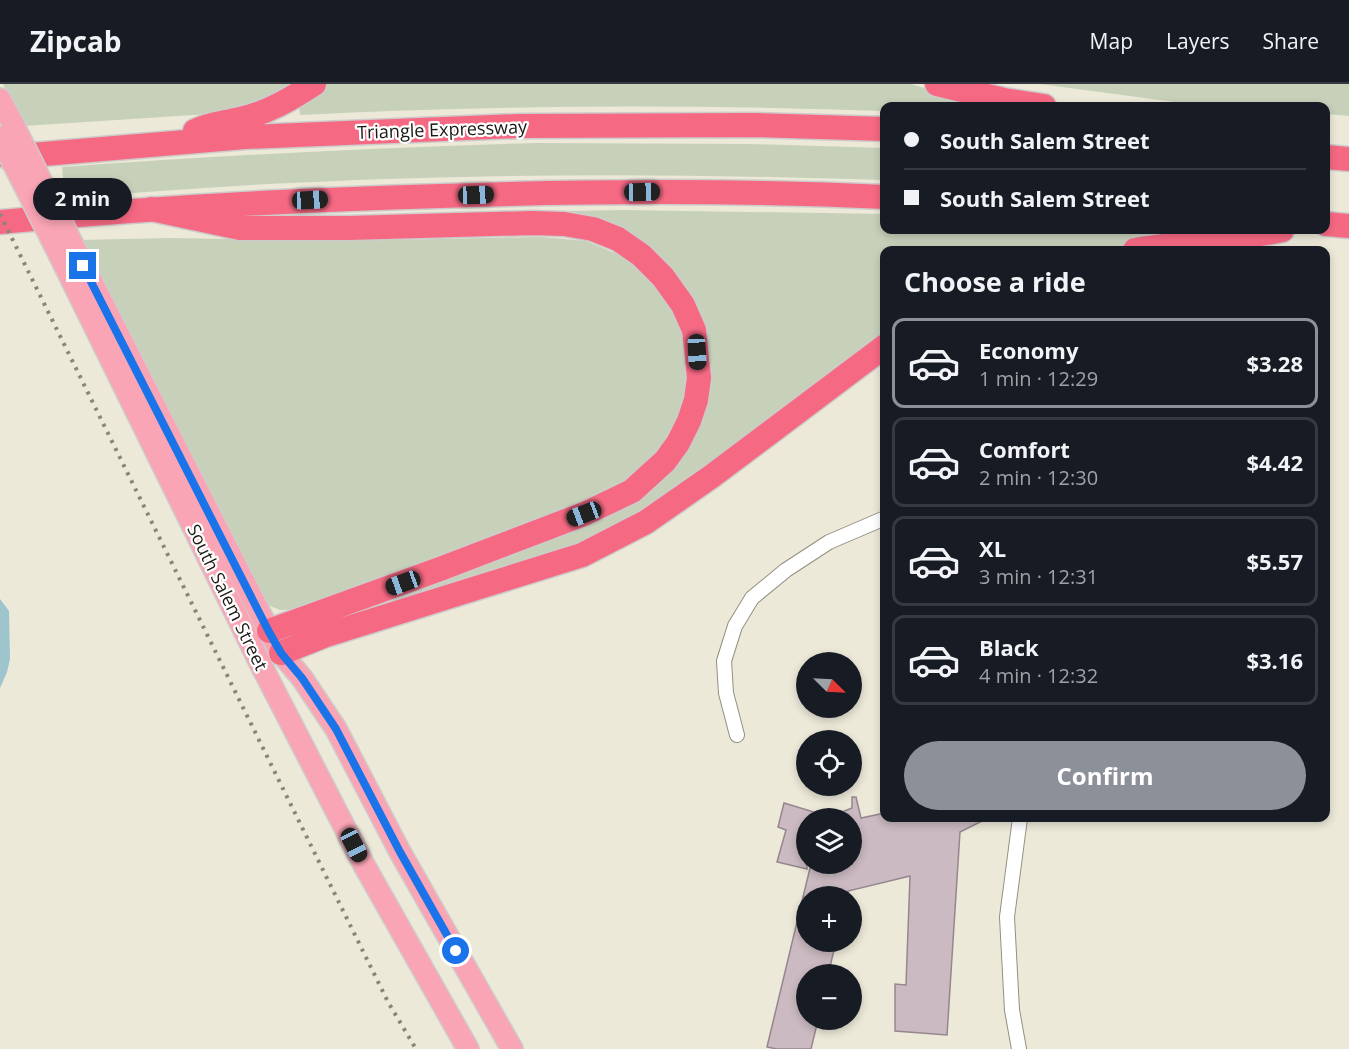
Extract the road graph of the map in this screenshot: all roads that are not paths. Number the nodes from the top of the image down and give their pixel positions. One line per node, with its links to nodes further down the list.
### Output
1 (314, 84): 7 (highway)
2 (937, 84): 4 (highway)
3 (0, 99): 6 (main road, South Salem Street)
4 (1017, 102)
5 (880, 129): 7 (highway, Triangle Expressway)
6 (6, 131): 20 (main road, South Salem Street, bridge)
7 (169, 145): 8 (highway, Triangle Expressway)
8 (0, 157)
9 (1330, 158): 10 (highway)
10 (1349, 159)
11 (880, 196): 12 (highway)
12 (151, 209): 13 (highway); 20 (highway)
13 (0, 222)
14 (1330, 224): 15 (highway)
15 (1349, 226)
16 (1264, 234): 17 (highway)
17 (1161, 246)
18 (880, 350): 21 (highway)
19 (880, 520): 22 (street)
20 (259, 636): 21 (main road, South Salem Street)
21 (270, 657): 24 (main road, South Salem Street); 25 (main road, South Salem Street)
22 (737, 735)
23 (1019, 822): 26 (street)
24 (468, 1049)
25 (512, 1049)
26 (1019, 1049)

